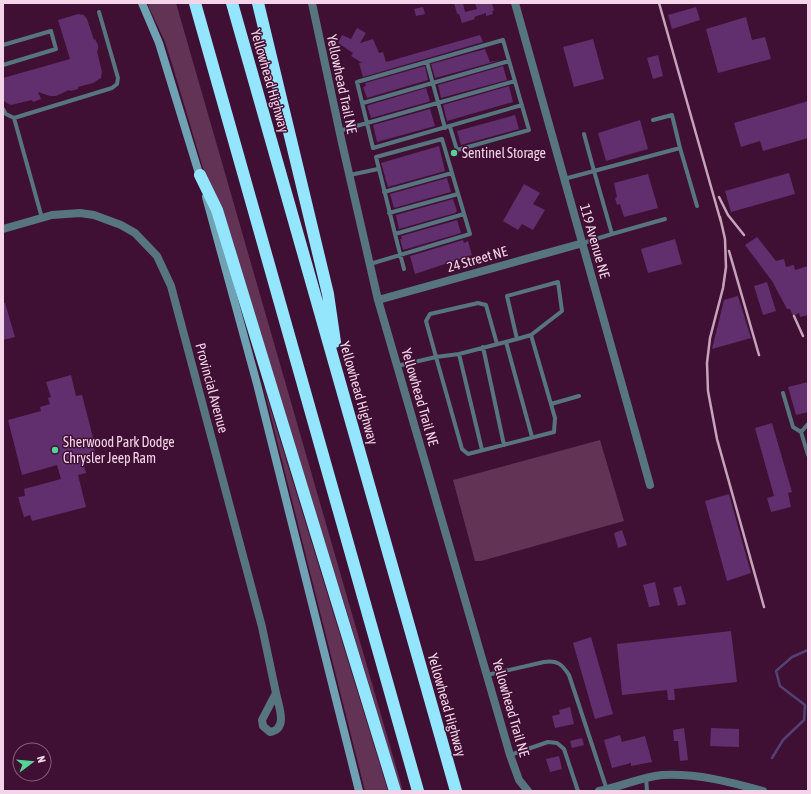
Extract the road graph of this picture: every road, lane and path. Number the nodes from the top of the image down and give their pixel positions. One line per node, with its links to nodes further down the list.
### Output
1 (142, 3): 31 (main road)
2 (195, 3): 76 (highway)
3 (232, 3): 57 (highway, Yellowhead Highway)
4 (258, 3): 57 (highway)
5 (312, 3): 23 (street, Yellowhead Trail NE)
6 (515, 3): 33 (street, 119 Avenue NE)
7 (99, 12): 18 (lane)
8 (3, 45): 11 (lane)
9 (509, 61): 10 (lane); 12 (lane); 13 (lane)
10 (427, 62): 13 (lane); 14 (lane)
11 (3, 64)
12 (515, 81): 15 (lane); 16 (lane)
13 (432, 83): 14 (lane); 15 (lane)
14 (363, 103): 20 (lane)
15 (438, 103): 20 (lane); 22 (lane)
16 (522, 105): 21 (lane); 21 (lane)
17 (3, 109): 18 (lane)
18 (14, 118): 39 (lane)
19 (653, 120): 26 (lane)
20 (368, 124): 23 (lane); 25 (lane)
21 (450, 127): 22 (lane)
22 (444, 128): 25 (lane)
23 (339, 131): 32 (street, Yellowhead Trail NE)
24 (584, 134): 29 (lane)
25 (373, 148): 27 (lane)
26 (680, 148): 29 (lane); 36 (lane)
27 (376, 157): 28 (lane); 30 (lane)
28 (378, 168): 32 (lane); 34 (lane)
29 (594, 171): 33 (lane); 43 (lane)
30 (452, 173): 34 (lane); 35 (lane)
31 (200, 175): 74 (main road); 75 (highway)
32 (349, 175): 46 (street, Yellowhead Trail NE)
33 (564, 179): 44 (street, 119 Avenue NE)
34 (384, 192): 37 (lane)
35 (458, 194): 37 (lane); 38 (lane)
36 (697, 206)
37 (389, 213): 42 (lane)
38 (464, 214): 42 (lane); 45 (lane)
39 (42, 218): 41 (street, Provincial Avenue); 69 (street, Provincial Avenue)
40 (665, 219): 43 (lane)
41 (3, 229)
42 (395, 234): 45 (lane)
43 (612, 234): 44 (lane)
44 (582, 243): 48 (street, 24 Street NE); 67 (street, 119 Avenue NE)
45 (400, 254): 46 (lane); 47 (lane)
46 (369, 264): 48 (street, Yellowhead Trail NE)
47 (404, 269)
48 (378, 300): 56 (street, Yellowhead Trail NE)
49 (531, 335): 50 (lane); 50 (lane); 60 (lane)
50 (516, 339): 51 (lane)
51 (506, 342): 52 (lane); 63 (lane)
52 (497, 344): 53 (lane); 55 (lane)
53 (483, 347): 54 (lane); 64 (lane)
54 (458, 354): 55 (lane); 65 (lane)
55 (436, 357): 56 (lane); 65 (lane)
56 (397, 366): 68 (street, Yellowhead Trail NE)
57 (342, 389): 77 (highway, Yellowhead Highway)
58 (783, 393): 62 (lane)
59 (579, 396): 60 (lane)
60 (551, 404): 63 (lane)
61 (808, 424): 62 (lane)
62 (801, 432): 66 (lane)
63 (532, 437): 64 (lane)
64 (504, 445): 65 (lane)
65 (482, 450)
66 (808, 456)
67 (650, 485)
68 (487, 675): 70 (street, Yellowhead Trail NE); 73 (lane)
69 (276, 693)
70 (510, 755): 78 (street, Yellowhead Trail NE); 79 (lane)
71 (646, 778): 72 (street); 73 (street); 80 (lane)
72 (746, 789): 81 (street)
73 (603, 790)
74 (359, 791)
75 (395, 791)
76 (418, 791)
77 (457, 791)
78 (528, 791)
79 (578, 791)
80 (647, 791)
81 (763, 791)

